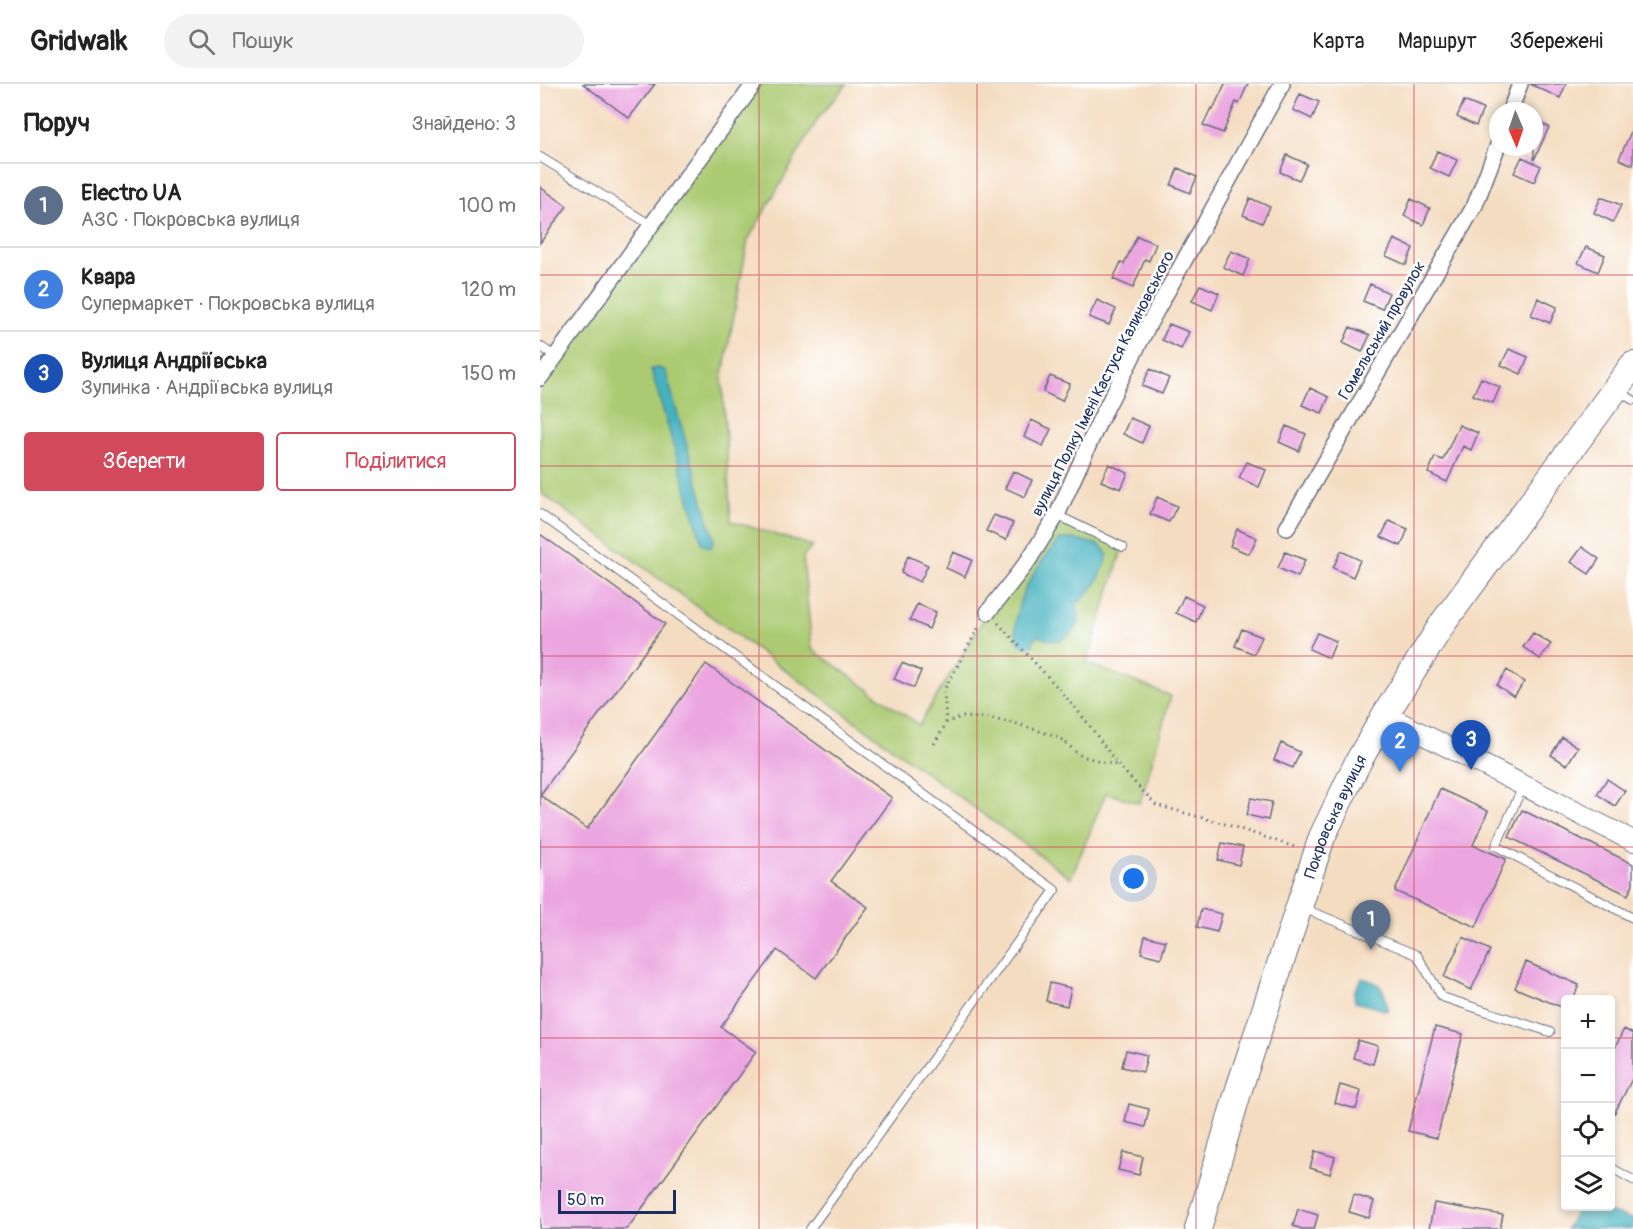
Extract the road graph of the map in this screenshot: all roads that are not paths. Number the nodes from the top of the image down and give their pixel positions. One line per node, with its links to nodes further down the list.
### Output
1 (754, 84): 7 (street)
2 (1282, 84): 14 (street, вулиця Полку Імені Кастуся Калиновського)
3 (1520, 84): 4 (street)
4 (1513, 102)
5 (1494, 156): 15 (street, Гомельський провулок)
6 (540, 157): 7 (lane)
7 (651, 225): 9 (street)
8 (540, 346): 9 (lane)
9 (556, 357): 11 (street)
10 (1633, 365): 12 (highway, Покровська вулиця)
11 (540, 378)
12 (1624, 394): 18 (highway, Покровська вулиця)
13 (540, 514): 26 (lane)
14 (1057, 515): 16 (lane); 17 (street, вулиця Полку Імені Кастуся Калиновського)
15 (1287, 528)
16 (1123, 546)
17 (988, 612)
18 (1385, 715): 19 (street); 21 (highway, Покровська вулиця)
19 (1523, 785): 20 (street); 22 (lane)
20 (1633, 841)
21 (1299, 906): 23 (lane); 27 (highway, Покровська вулиця)
22 (1633, 918)
23 (1550, 1032)
24 (1615, 1169): 25 (lane)
25 (1633, 1180)
26 (810, 1229)
27 (1198, 1229)

